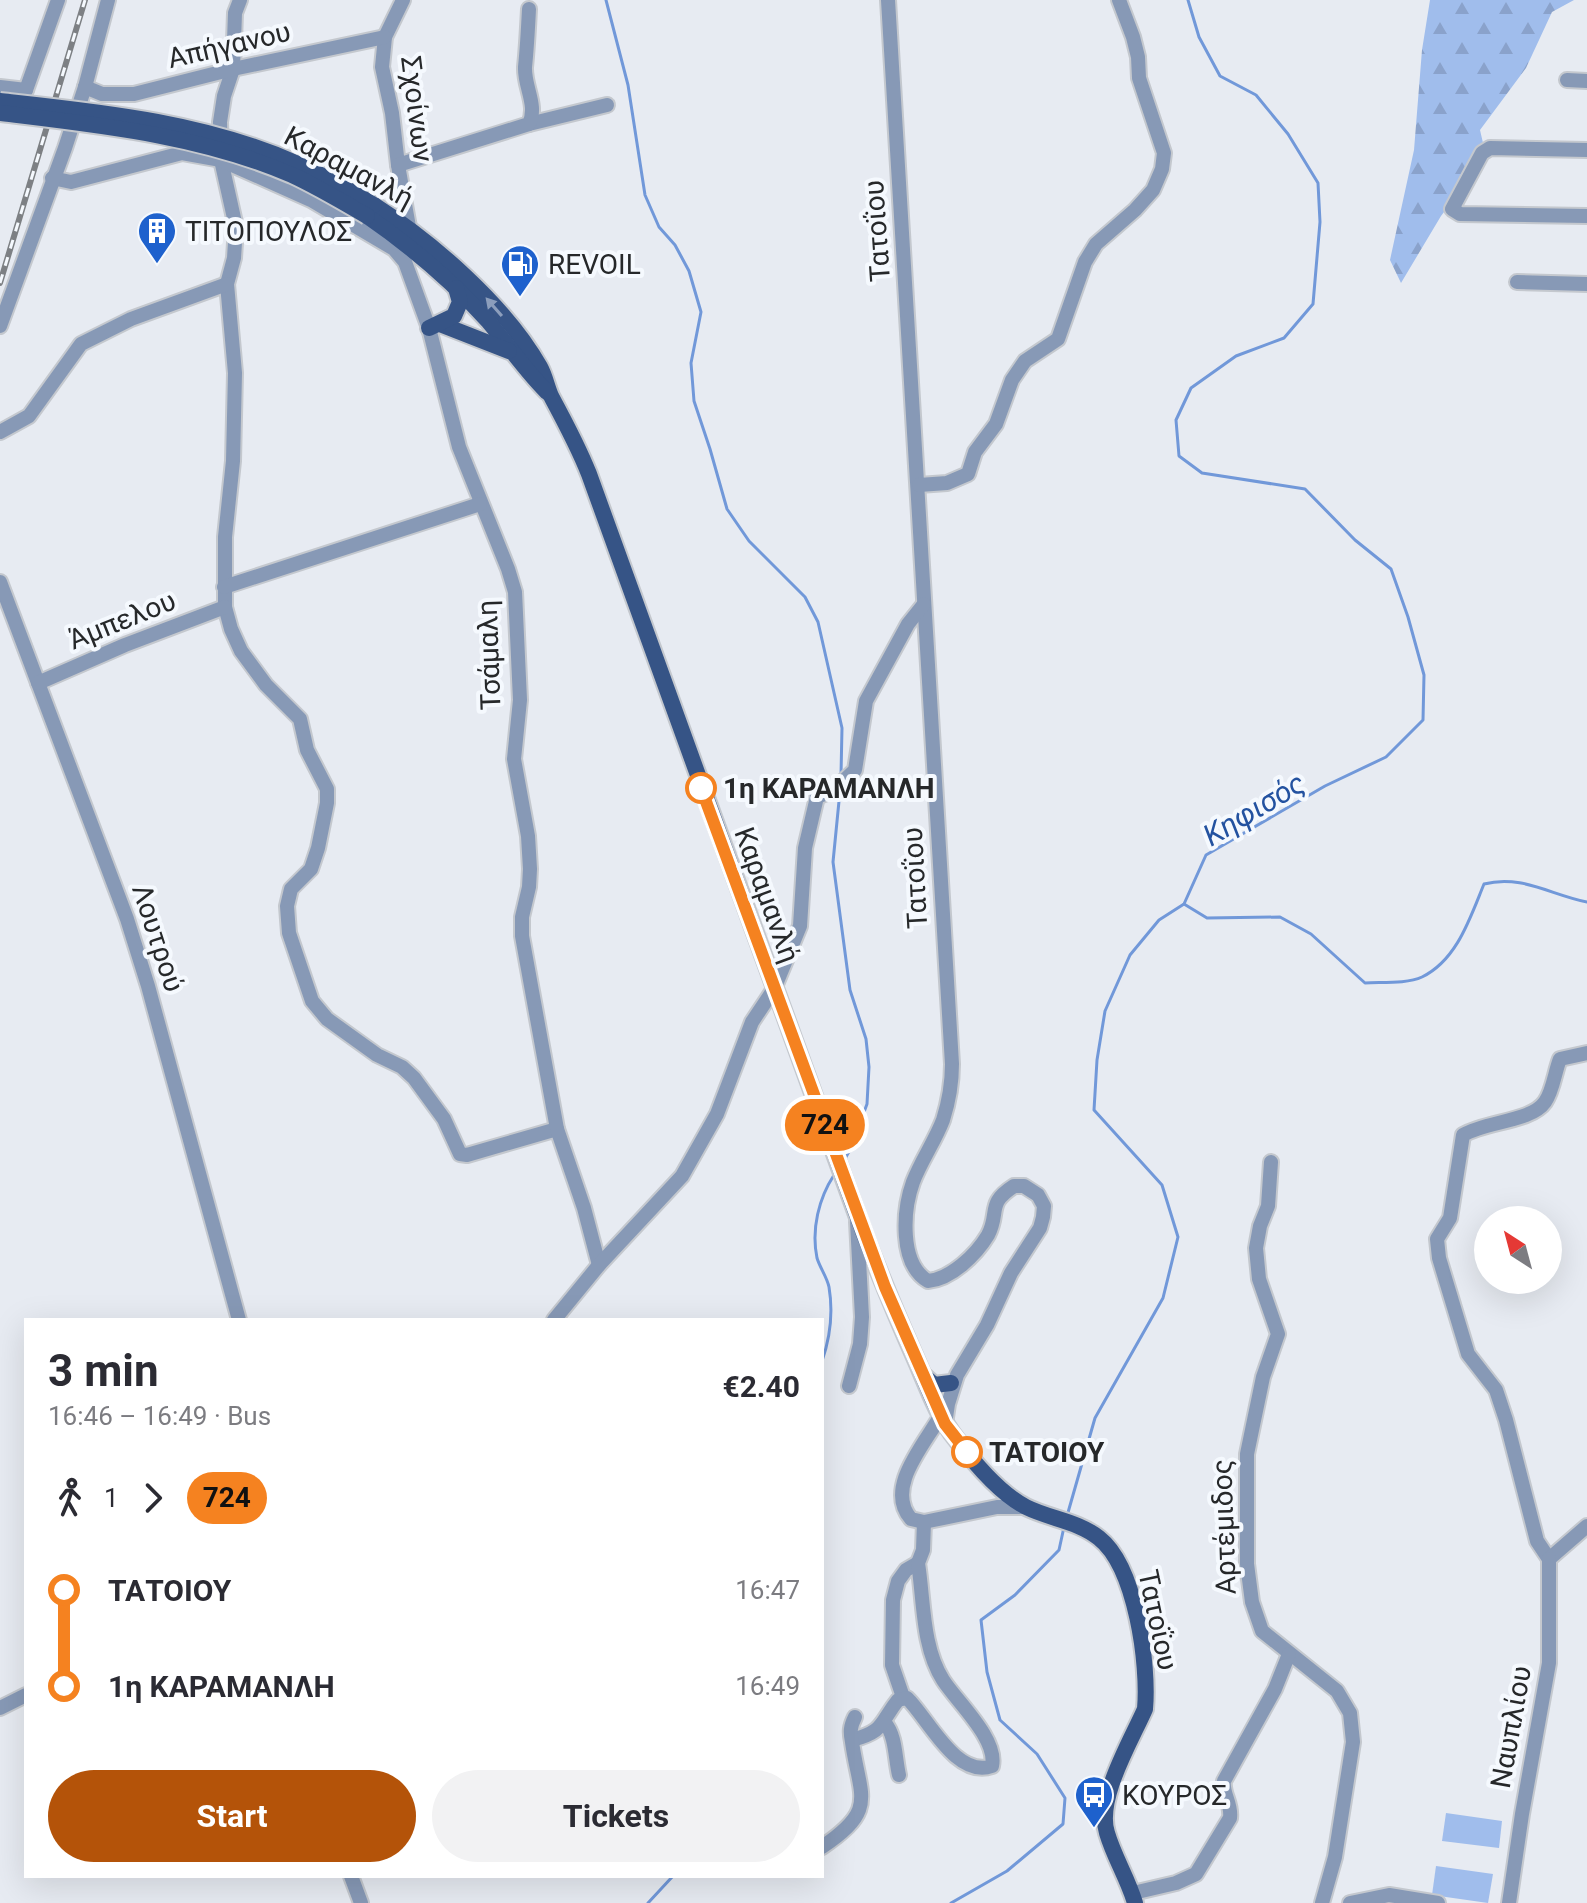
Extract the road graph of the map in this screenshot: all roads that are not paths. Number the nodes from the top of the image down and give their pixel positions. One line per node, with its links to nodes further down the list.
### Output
1 (58, 0): 14 (street)
2 (108, 0): 13 (street)
3 (240, 0): 9 (street)
4 (403, 0): 8 (street, Σχοίνων)
5 (888, 0): 35 (street, Τατοΐου)
6 (1119, 0): 35 (street)
7 (529, 9): 18 (street)
8 (385, 37): 9 (street, Απήγανου); 21 (street, Σχοίνων)
9 (233, 69): 13 (street, Απήγανου); 20 (street)
10 (1567, 80): 11 (street)
11 (1587, 81)
12 (0, 87): 14 (street)
13 (85, 87): 22 (street)
14 (26, 90): 17 (street)
15 (0, 101): 23 (main road, Καραμανλή, bridge)
16 (607, 105): 18 (street)
17 (0, 116): 23 (main road, Καραμανλή, bridge)
18 (529, 124): 21 (street)
19 (1587, 150): 24 (street)
20 (221, 160): 22 (street, Τσάμαλη); 27 (street); 31 (street, Τσάμαλη)
21 (398, 165): 25 (street, Σχοίνων)
22 (52, 178): 30 (street)
23 (370, 211): 25 (main road, Καραμανλή); 29 (main road, Καραμανλή)
24 (1587, 216)
25 (409, 227): 33 (main road, Καραμανλή, one-way to 25)
26 (1517, 282): 28 (street)
27 (227, 284): 34 (street); 38 (street)
28 (1587, 284)
29 (455, 287): 31 (main road); 32 (main road, Καραμανλή)
30 (0, 326)
31 (434, 326): 32 (main road); 36 (street, Τσάμαλη)
32 (513, 352): 33 (main road, Καραμανλή)
33 (551, 396): 42 (main road, Καραμανλή)
34 (0, 432)
35 (919, 485): 39 (street, Τατοΐου)
36 (480, 504): 38 (street); 44 (street, Τσάμαλη)
37 (0, 582): 41 (street, Λουτρού)
38 (224, 587): 40 (street)
39 (924, 604): 42 (street); 50 (street, Τατοΐου)
40 (225, 607): 41 (street, Άμπελου); 44 (street)
41 (38, 683): 48 (street, Λουτρού)
42 (774, 989): 46 (main road, Καραμανλή); 47 (street)
43 (1587, 1053): 58 (street)
44 (557, 1129): 47 (street, Τσάμαλη)
45 (1271, 1162): 60 (street, Αρτέμιδος)
46 (857, 1214): 51 (main road, Καραμανλή); 53 (street)
47 (599, 1265): 49 (street)
48 (238, 1318)
49 (556, 1318)
50 (962, 1368): 52 (street, Τατοΐου); 54 (street, Τατοΐου)
51 (922, 1375): 52 (main road); 54 (main road, Καραμανλή)
52 (951, 1383): 54 (street, Τατοΐου)
53 (849, 1386)
54 (942, 1417): 55 (main road, Τατοΐου); 56 (street)
55 (1025, 1507): 56 (street); 70 (main road, Τατοΐου)
56 (924, 1522): 59 (street)
57 (1587, 1526): 58 (street)
58 (1549, 1559): 75 (street, Ναυπλίου)
59 (918, 1563): 62 (street); 62 (street)
60 (1289, 1654): 70 (street); 72 (street, Αρτέμιδος)
61 (24, 1696): 63 (street)
62 (903, 1697): 65 (street)
63 (0, 1708)
64 (855, 1717): 66 (street)
65 (885, 1723): 66 (street); 67 (street)
66 (852, 1740): 68 (street)
67 (899, 1775)
68 (824, 1845)
69 (352, 1878): 71 (street)
70 (1134, 1898)
71 (361, 1903)
72 (1322, 1903)
73 (1350, 1903): 74 (street)
74 (1438, 1903)
75 (1509, 1903)

